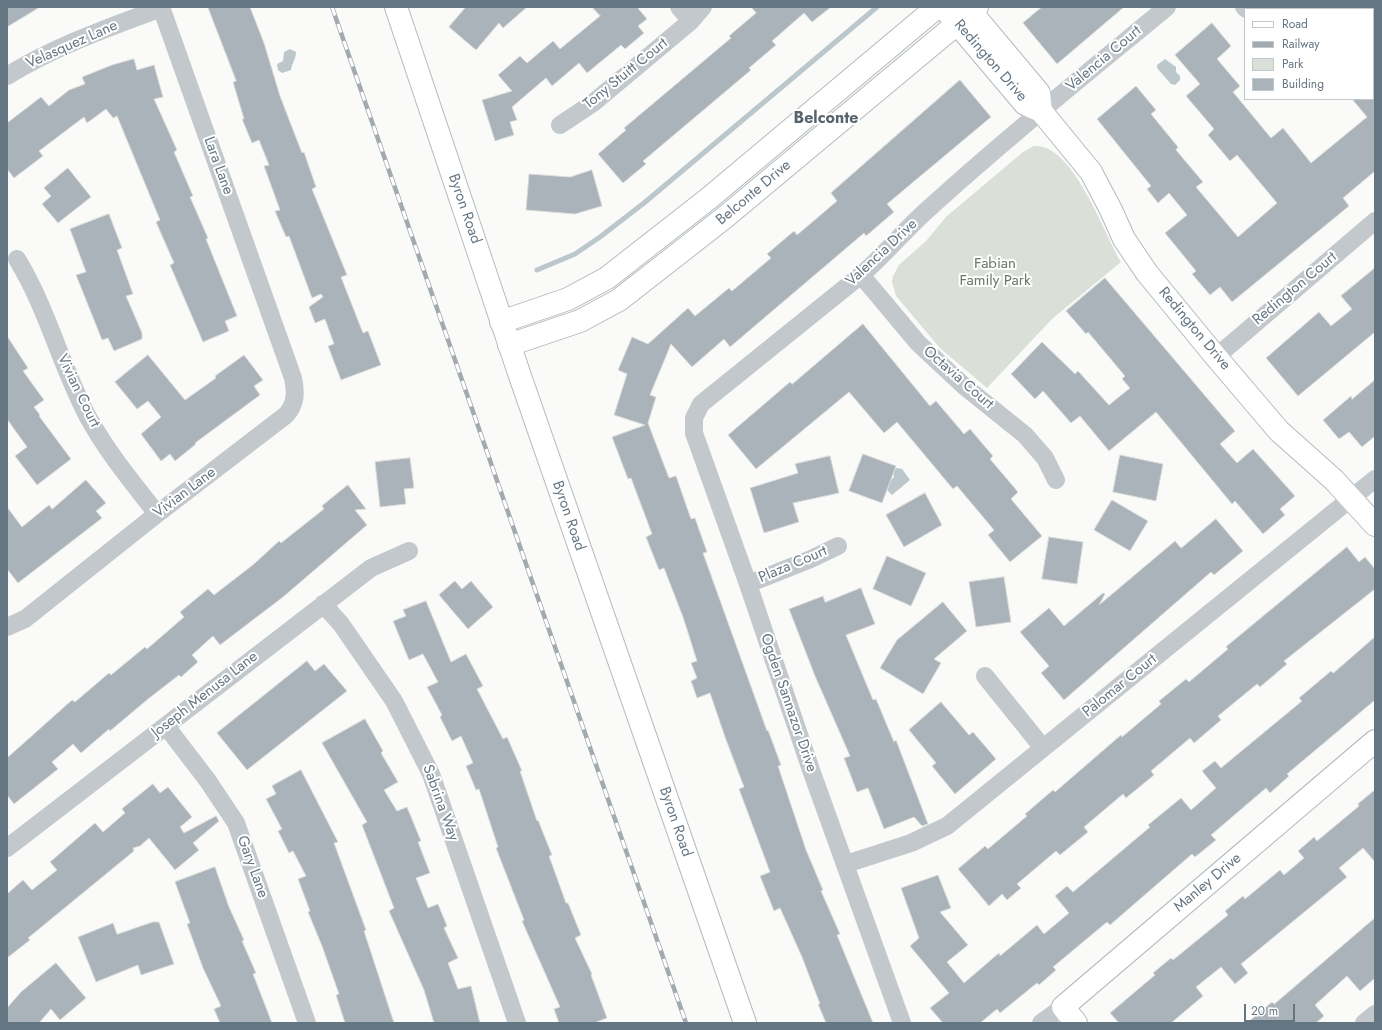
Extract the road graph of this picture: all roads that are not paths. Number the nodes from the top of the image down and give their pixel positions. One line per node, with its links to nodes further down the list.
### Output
1 (161, 7): 9 (street, Velasquez Lane); 16 (street, Lara Lane)
2 (396, 7): 15 (main road, Byron Road)
3 (703, 7): 8 (street, Tony Stuitt Court)
4 (937, 7): 15 (main road, Belconte Drive)
5 (943, 7): 7 (main road, Redington Drive)
6 (1167, 7): 10 (street, Valencia Court)
7 (968, 12): 10 (main road, Redington Drive); 17 (main road, Belconte Drive)
8 (685, 14): 11 (street, Tony Stuitt Court)
9 (7, 76)
10 (1041, 111): 14 (street, Valencia Drive); 18 (main road, Redington Drive)
11 (560, 125)
12 (1375, 221): 18 (street, Redington Court)
13 (17, 259): 23 (street, Vivian Court)
14 (861, 275): 19 (street, Valencia Drive); 21 (street, Octavia Court)
15 (501, 322): 17 (main road, Byron Road)
16 (274, 325): 23 (street, Vivian Lane)
17 (509, 346): 40 (main road, Byron Road)
18 (1216, 357): 22 (main road, Redington Drive)
19 (719, 390): 27 (street, Ogden Sannazor Drive)
20 (1375, 479): 22 (street, Palomar Court)
21 (1056, 480)
22 (1352, 499): 24 (main road, Redington Drive); 33 (street, Palomar Court)
23 (157, 514): 29 (street, Vivian Lane)
24 (1375, 526)
25 (838, 546): 27 (street, Plaza Court)
26 (409, 551): 28 (street, Joseph Menusa Lane)
27 (748, 584): 35 (street, Ogden Sannazor Drive)
28 (323, 604): 31 (street, Joseph Menusa Lane); 39 (street, Sabrina Way)
29 (7, 627)
30 (985, 676): 33 (street)
31 (166, 726): 34 (street, Joseph Menusa Lane); 38 (street, Gary Lane)
32 (1375, 741): 37 (main road, Manley Drive)
33 (1043, 748): 35 (street, Palomar Court)
34 (7, 848)
35 (846, 864): 41 (street, Ogden Sannazor Drive)
36 (1375, 1014): 43 (street)
37 (1069, 1015): 42 (street, Manley Drive)
38 (307, 1023)
39 (517, 1023)
40 (745, 1023)
41 (902, 1023)
42 (1041, 1023)
43 (1364, 1023)

